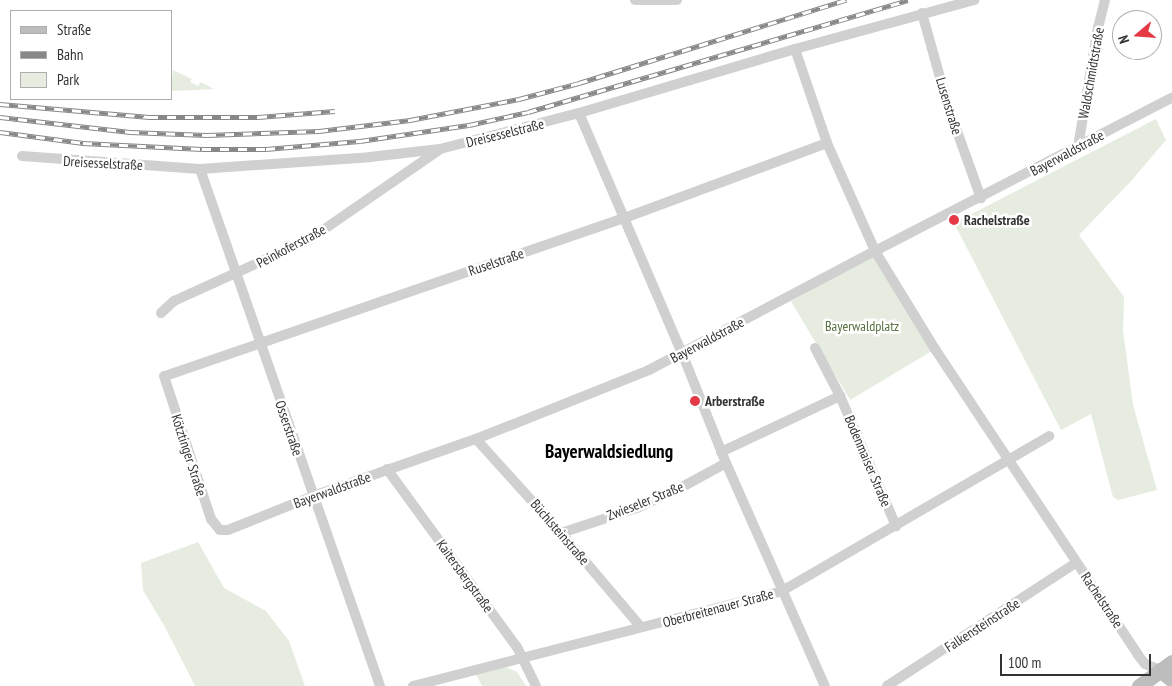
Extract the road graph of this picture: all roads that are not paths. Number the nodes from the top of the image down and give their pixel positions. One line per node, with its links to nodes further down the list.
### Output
1 (635, 0): 2 (street)
2 (677, 0)
3 (974, 0): 5 (street, Dreisesselstraße)
4 (1105, 0): 10 (street, Waldschmidtstraße)
5 (922, 13): 6 (street, Dreisesselstraße); 14 (street, Lusenstraße)
6 (795, 49): 8 (street, Dreisesselstraße); 9 (street, Rachelstraße)
7 (1172, 98): 10 (street, Bayerwaldstraße)
8 (579, 113): 11 (street, Dreisesselstraße); 15 (street)
9 (827, 143): 15 (street, Ruselstraße); 16 (street, Rachelstraße)
10 (1078, 147): 14 (street, Bayerwaldstraße)
11 (440, 149): 13 (street, Dreisesselstraße); 17 (street, Peinkoferstraße)
12 (22, 156): 13 (street, Dreisesselstraße)
13 (200, 169): 17 (street, Osserstraße)
14 (981, 198): 16 (street, Bayerwaldstraße)
15 (624, 218): 19 (street, Ruselstraße); 21 (street)
16 (875, 251): 21 (street, Bayerwaldstraße); 27 (street, Rachelstraße)
17 (236, 275): 18 (street, Peinkoferstraße); 19 (street, Osserstraße)
18 (161, 313)
19 (260, 343): 22 (street, Ruselstraße); 30 (street, Osserstraße)
20 (815, 348): 23 (street, Bodenmaiser Straße)
21 (682, 353): 25 (street, Bayerwaldstraße); 26 (street)
22 (164, 376): 32 (street, Kötztinger Straße)
23 (840, 396): 26 (street); 31 (street, Bodenmaiser Straße)
24 (1049, 436): 27 (street, Oberbreitenauer Straße)
25 (476, 439): 29 (street, Bayerwaldstraße); 33 (street, Büchlsteinstraße)
26 (721, 452): 28 (street)
27 (1009, 461): 31 (street, Oberbreitenauer Straße); 34 (street, Rachelstraße)
28 (726, 463): 33 (street, Zwieseler Straße); 35 (street)
29 (387, 469): 30 (street, Bayerwaldstraße); 37 (street, Kaitersbergstraße)
30 (313, 496): 32 (street, Bayerwaldstraße); 40 (street, Osserstraße)
31 (896, 526): 35 (street, Oberbreitenauer Straße)
32 (220, 530)
33 (561, 533): 36 (street, Büchlsteinstraße)
34 (1076, 563): 38 (street, Rachelstraße); 44 (street, Falkensteinstraße)
35 (782, 591): 36 (street, Oberbreitenauer Straße); 43 (street)
36 (641, 627): 37 (street, Oberbreitenauer Straße)
37 (521, 657): 39 (street, Oberbreitenauer Straße); 42 (street, Kaitersbergstraße)
38 (1168, 671): 45 (main road)
39 (431, 684): 41 (street, Oberbreitenauer Straße)
40 (380, 686)
41 (413, 686)
42 (536, 686)
43 (825, 686)
44 (887, 686)
45 (1139, 686)

